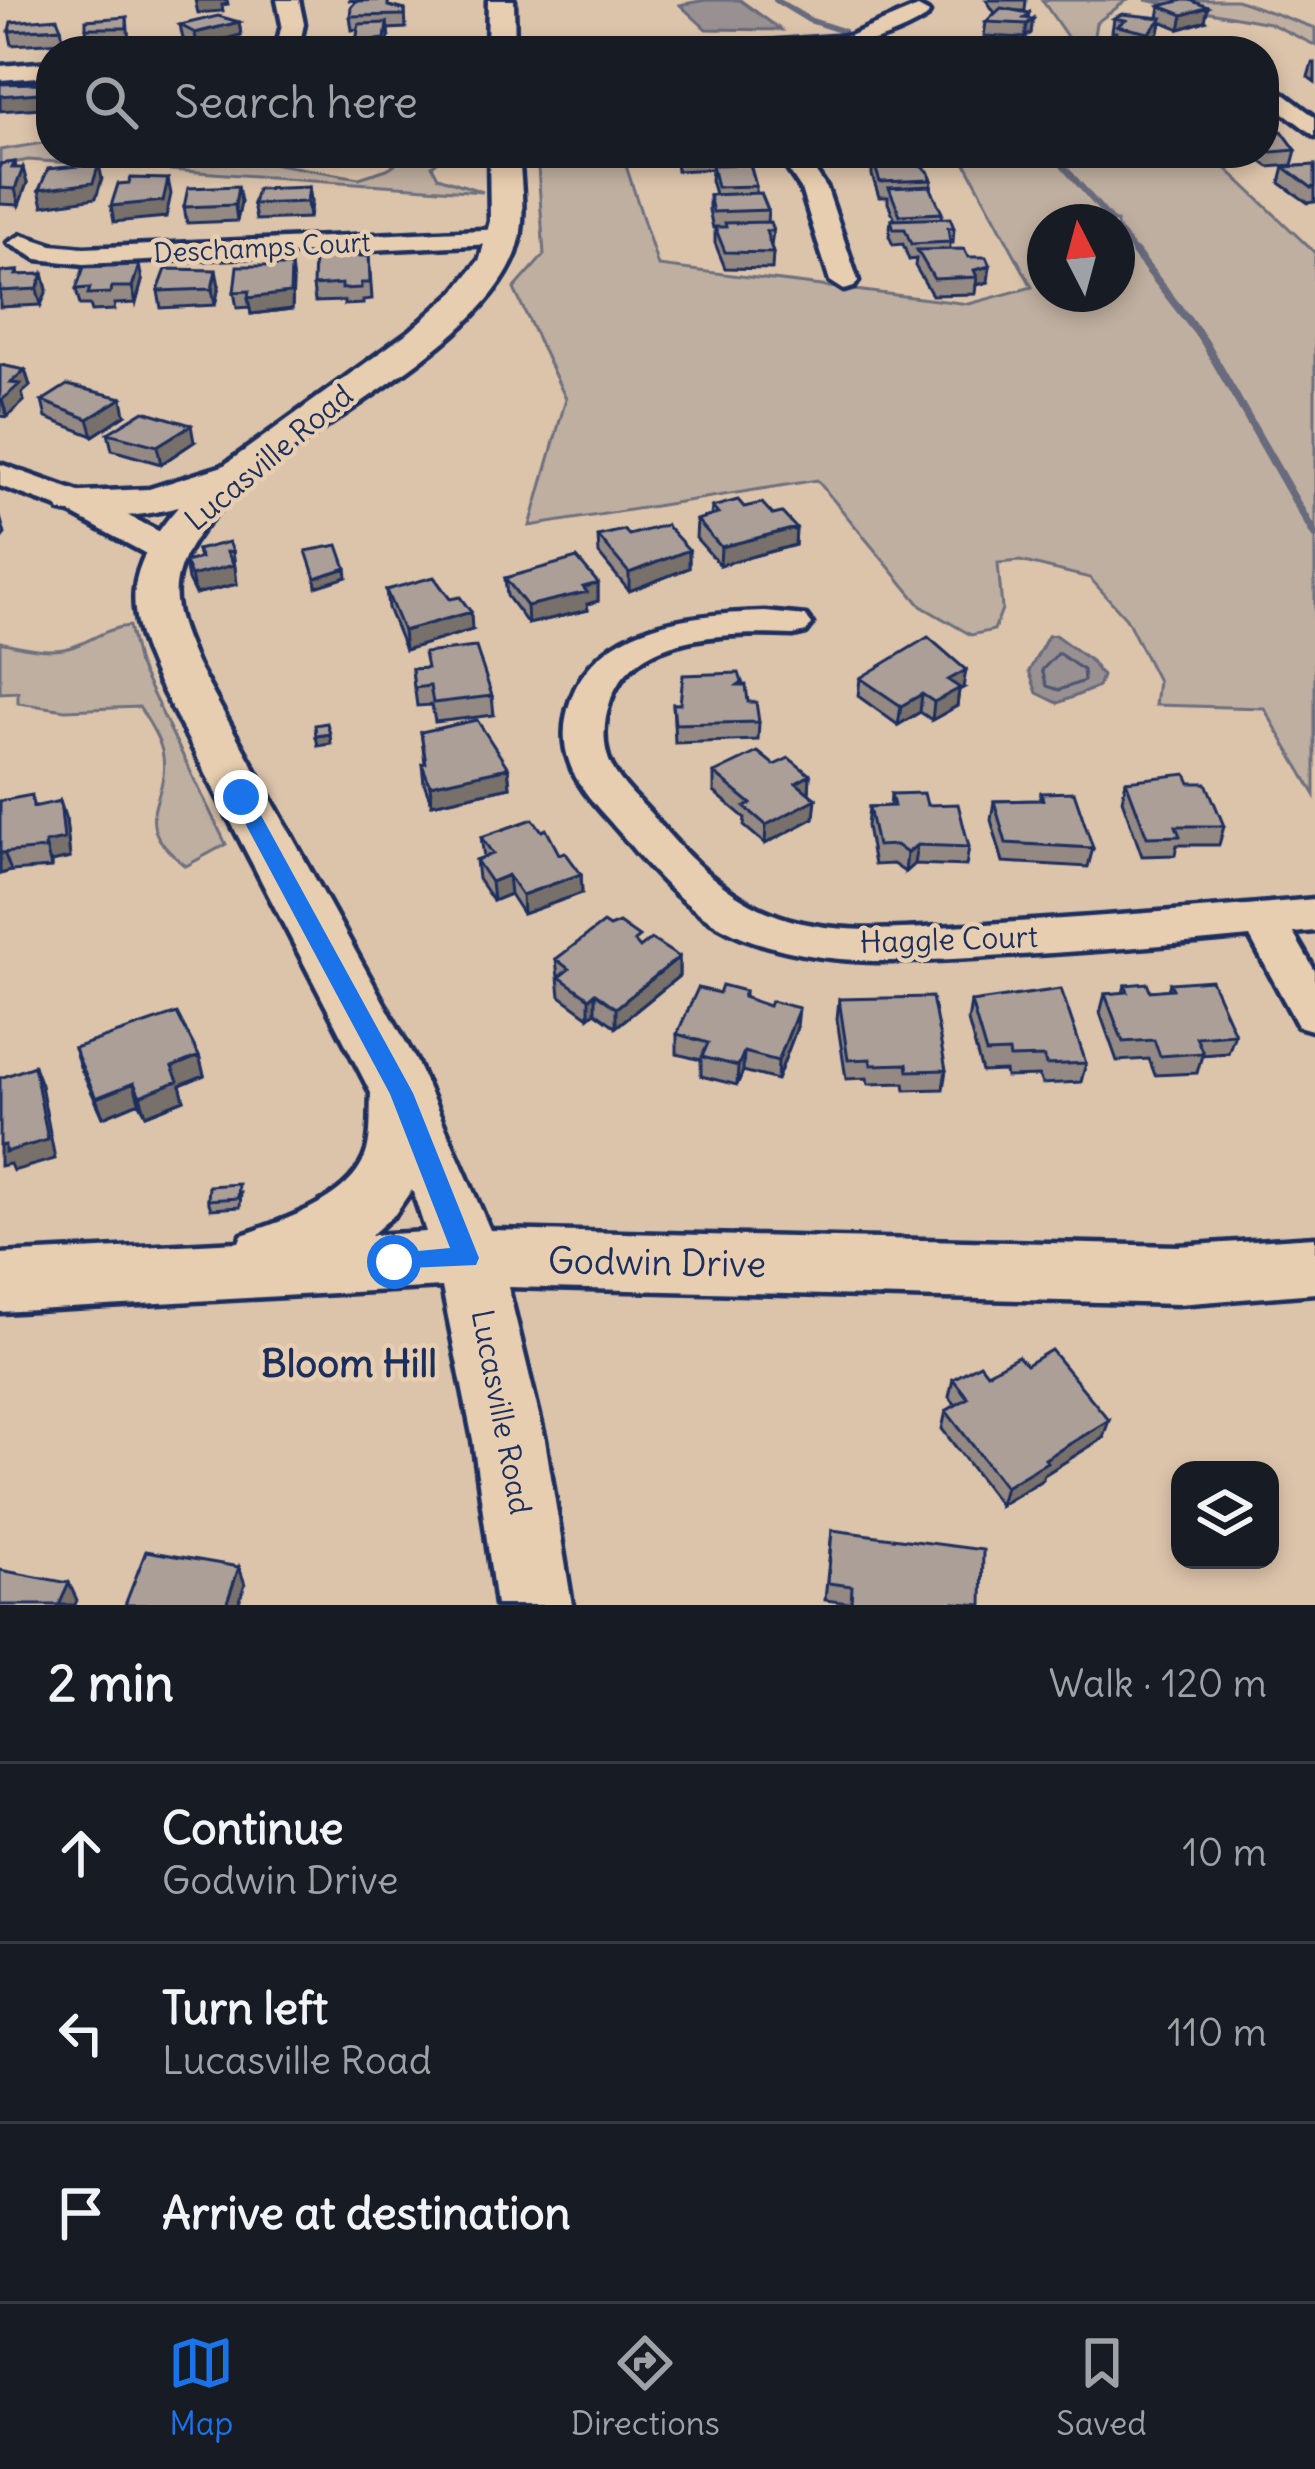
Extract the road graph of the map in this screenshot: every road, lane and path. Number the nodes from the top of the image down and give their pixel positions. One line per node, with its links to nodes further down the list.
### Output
1 (288, 0): 4 (street)
2 (501, 0): 5 (street)
3 (918, 14): 6 (street)
4 (290, 36)
5 (501, 36)
6 (880, 36)
7 (36, 70): 8 (street)
8 (0, 73)
9 (1279, 99): 10 (street)
10 (1315, 129)
11 (504, 168): 13 (street)
12 (800, 168): 15 (street)
13 (505, 237): 14 (street, Deschamps Court); 16 (street, Lucasville Road)
14 (22, 243)
15 (844, 281)
16 (263, 456): 18 (street); 19 (street, Lucasville Road)
17 (0, 474): 18 (street)
18 (75, 502): 19 (street)
19 (165, 549): 24 (street, Lucasville Road)
20 (793, 624): 22 (street, Haggle Court)
21 (1315, 915): 22 (street, Haggle Court)
22 (1264, 920): 23 (street)
23 (1315, 1013)
24 (401, 1093): 25 (street, Lucasville Road); 27 (street)
25 (467, 1258): 26 (street, Godwin Drive); 27 (street, Godwin Drive); 29 (street, Lucasville Road)
26 (1315, 1265)
27 (178, 1273): 28 (street, Godwin Drive)
28 (0, 1282)
29 (534, 1605)

